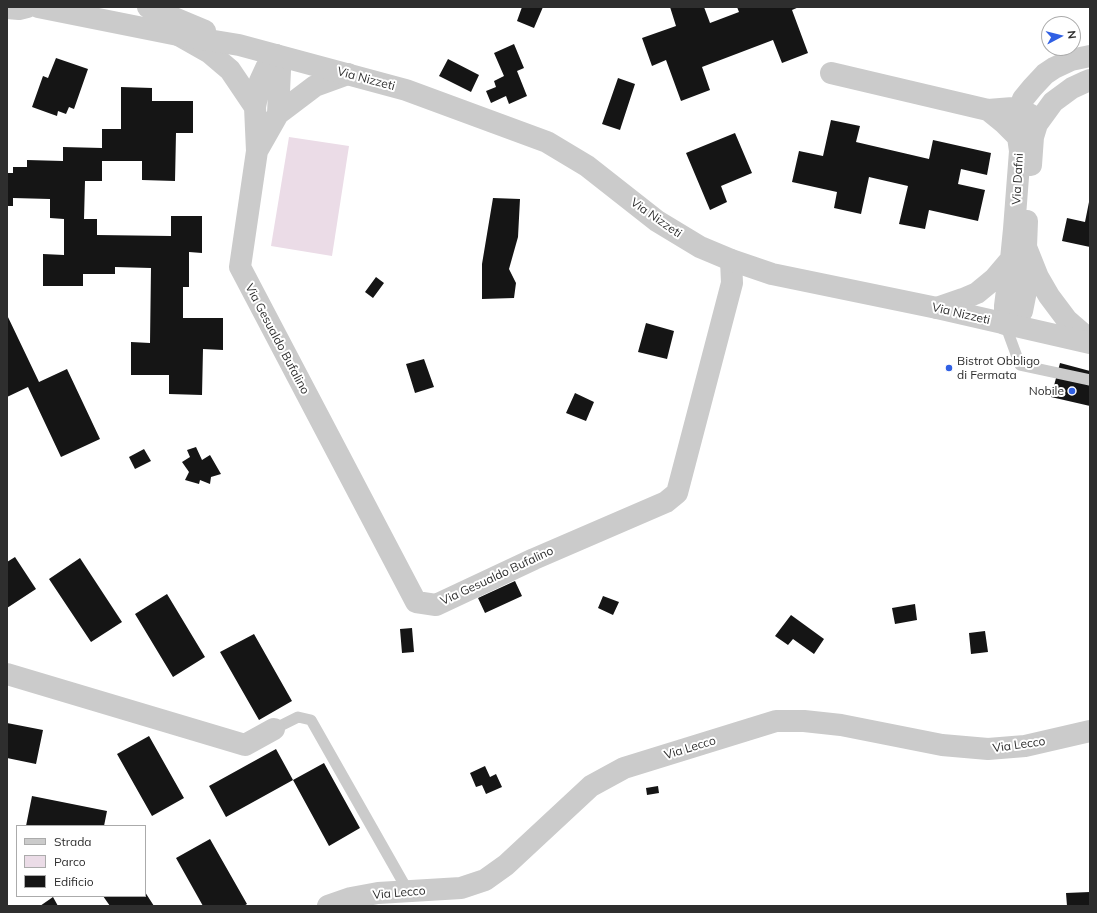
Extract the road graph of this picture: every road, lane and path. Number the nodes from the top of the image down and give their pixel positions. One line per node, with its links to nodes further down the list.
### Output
1 (27, 7): 4 (street)
2 (38, 7): 5 (street)
3 (148, 7): 6 (street)
4 (7, 8)
5 (178, 35): 6 (street); 12 (street)
6 (239, 45): 7 (street, Via Nizzeti)
7 (276, 55): 10 (street, Via Nizzeti); 12 (street); 15 (street)
8 (1090, 56): 13 (street)
9 (831, 73): 14 (street, Via Dafni)
10 (348, 74): 15 (street); 19 (street, Via Nizzeti)
11 (1090, 80): 16 (street)
12 (255, 107): 17 (street)
13 (1019, 109): 14 (street); 16 (street)
14 (988, 110): 16 (street, Via Dafni)
15 (278, 114): 17 (street)
16 (1029, 133): 18 (street, Via Dafni)
17 (258, 151): 19 (street, Via Gesualdo Bufalino)
18 (1018, 253): 20 (street); 21 (street); 22 (street, Via Dafni)
19 (731, 260): 20 (street, Via Nizzeti)
20 (937, 308): 21 (street, Via Nizzeti)
21 (1005, 324): 23 (street, Via Nizzeti); 24 (lane)
22 (1090, 340)
23 (1090, 343)
24 (1090, 380)
25 (7, 674): 26 (street)
26 (274, 729): 28 (lane)
27 (1090, 732): 28 (street, Via Lecco)
28 (408, 891): 29 (street, Via Lecco)
29 (328, 906)

